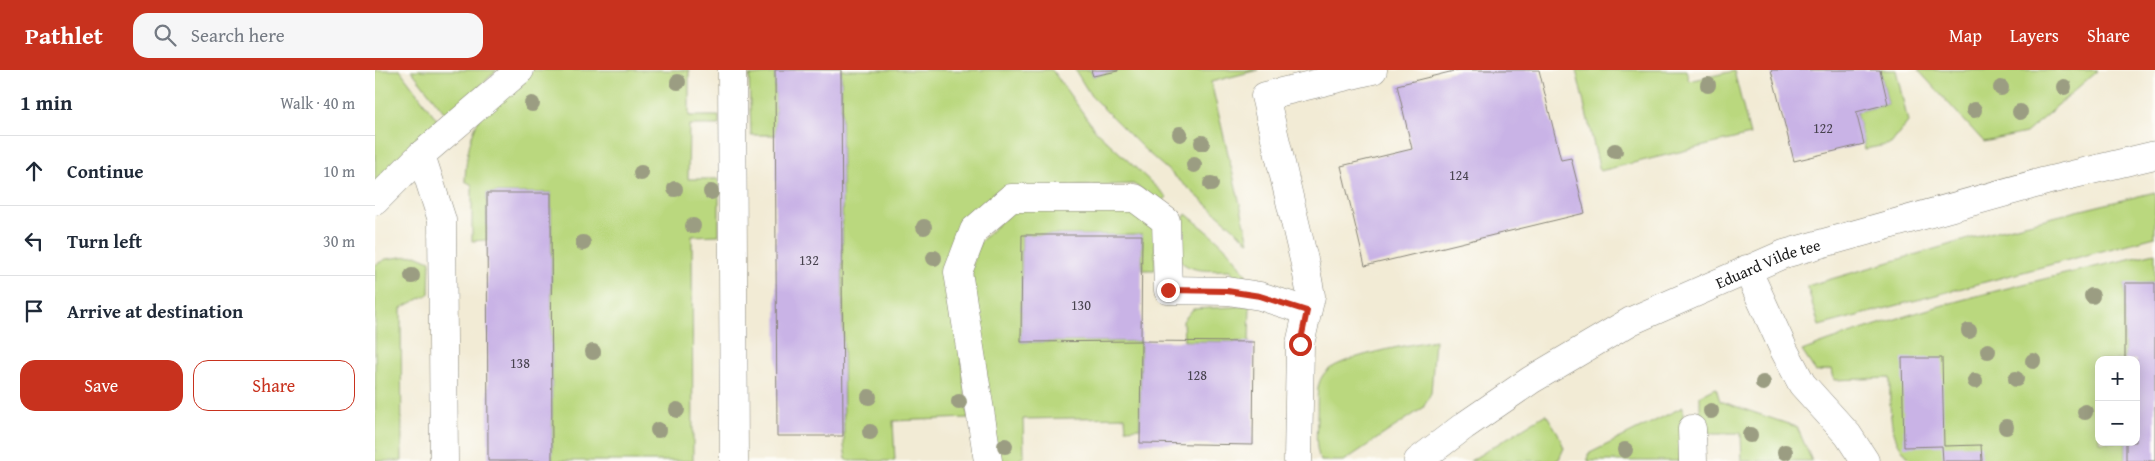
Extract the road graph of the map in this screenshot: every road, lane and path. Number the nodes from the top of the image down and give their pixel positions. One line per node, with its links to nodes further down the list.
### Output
1 (520, 70): 5 (street)
2 (732, 70): 11 (street)
3 (1373, 70): 8 (street)
4 (2155, 155): 7 (street, Eduard Vilde tee)
5 (421, 156): 6 (street); 10 (street)
6 (375, 201)
7 (1747, 269): 14 (street, Eduard Vilde tee); 16 (street)
8 (1307, 311): 12 (street); 13 (street)
9 (1692, 429): 15 (street)
10 (444, 461)
11 (734, 461)
12 (988, 461)
13 (1298, 461)
14 (1419, 461)
15 (1693, 461)
16 (1865, 461)

